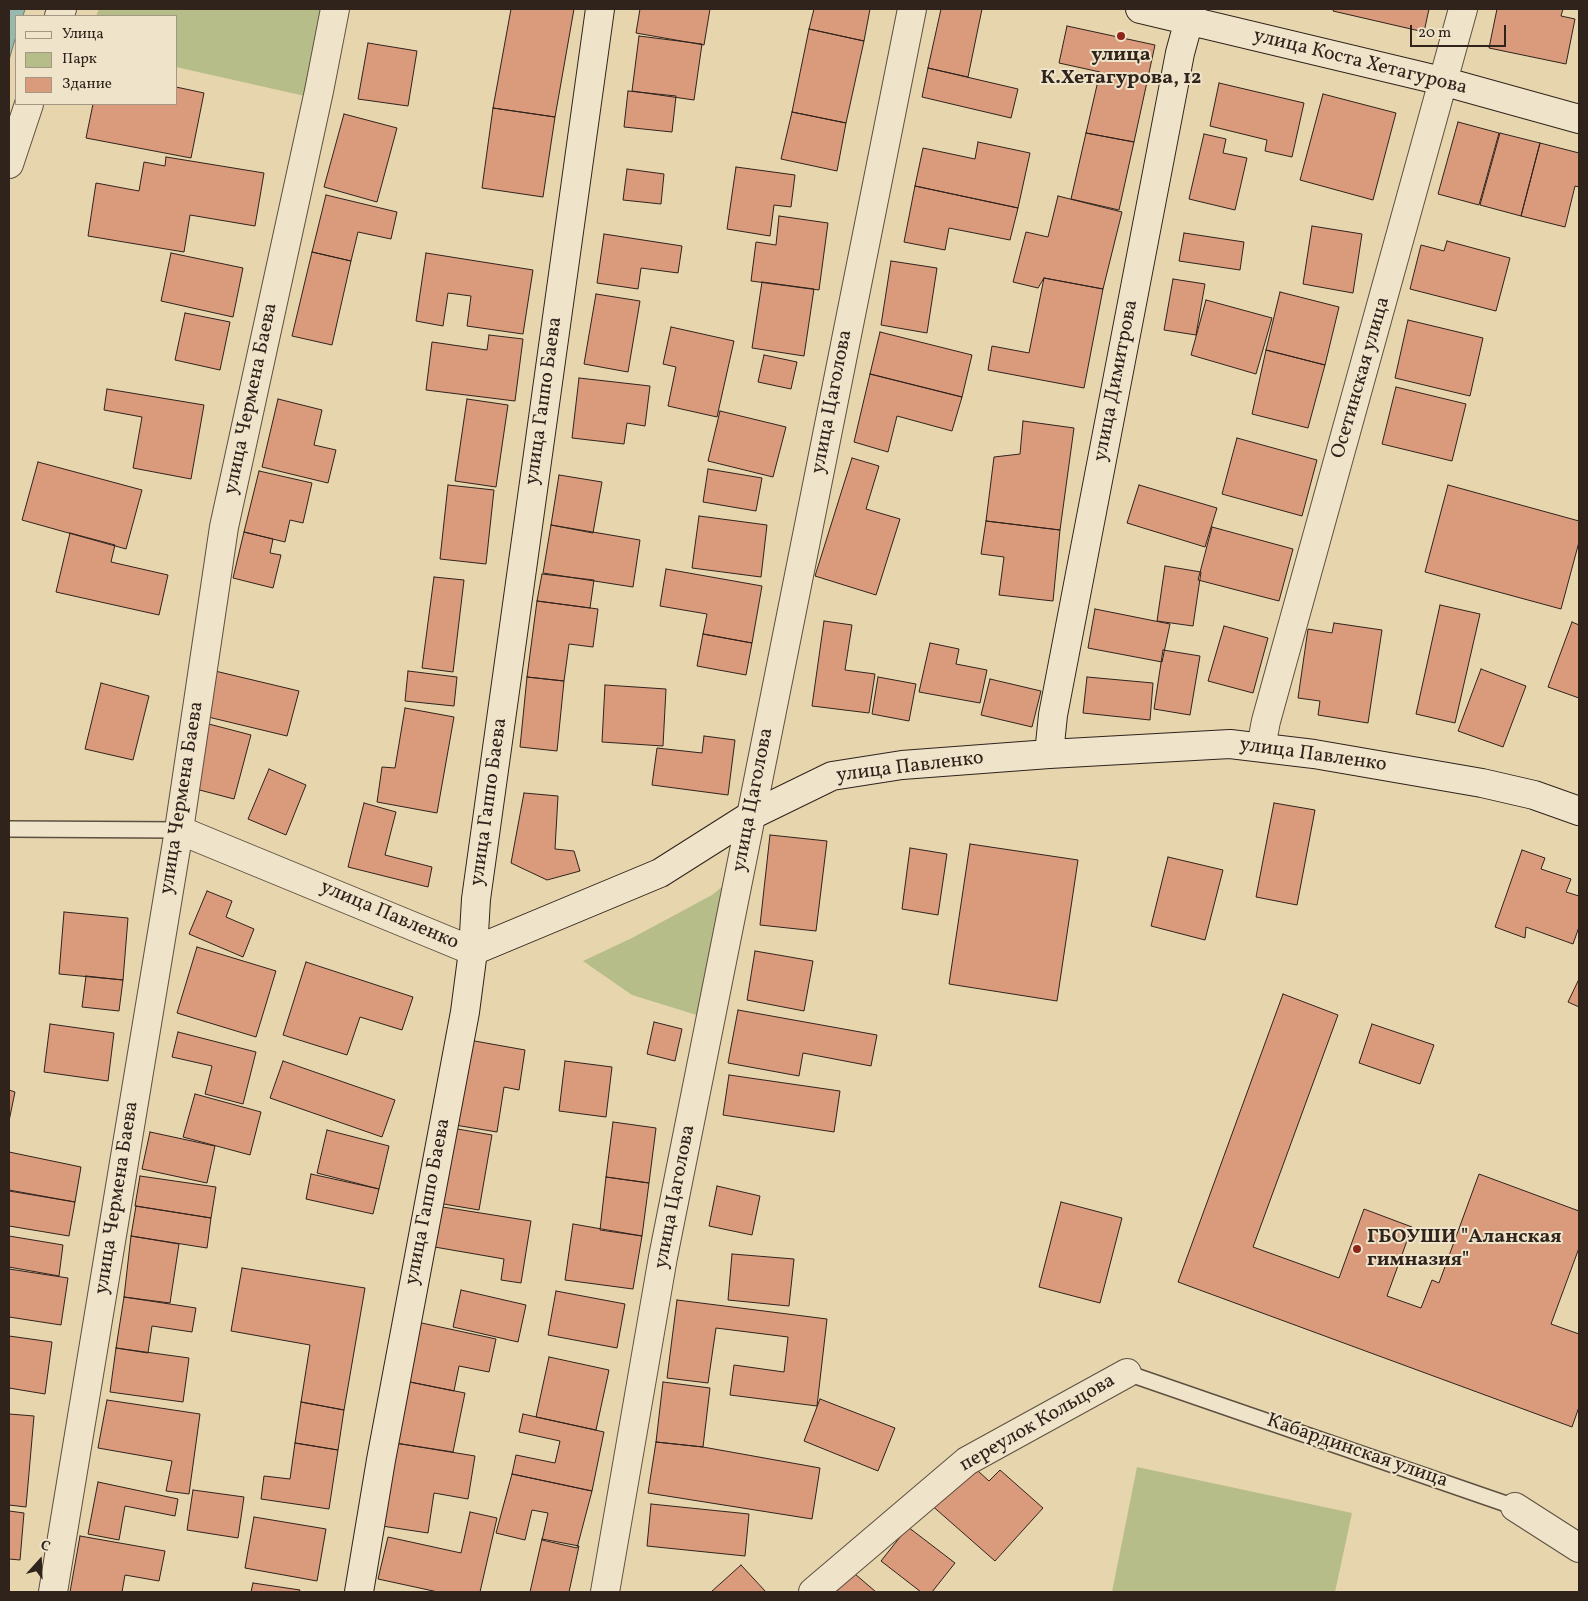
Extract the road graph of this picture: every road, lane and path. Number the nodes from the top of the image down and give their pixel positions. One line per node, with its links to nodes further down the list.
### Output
1 (335, 9): 16 (street, улица Чермена Баева)
2 (600, 9): 17 (street, улица Гаппо Баева)
3 (912, 9): 14 (street, улица Цаголова)
4 (1140, 9): 6 (street, улица Коста Хетагурова)
5 (1464, 9): 7 (street, Осетинская улица)
6 (1190, 15): 7 (street, улица Коста Хетагурова); 12 (street, улица Димитрова)
7 (1442, 82): 9 (street, улица Коста Хетагурова); 11 (street, Осетинская улица)
8 (29, 105): 10 (street)
9 (1579, 118)
10 (9, 164)
11 (1261, 747): 12 (street, улица Павленко); 13 (street, улица Павленко)
12 (1049, 754): 14 (street, улица Павленко)
13 (1579, 811)
14 (750, 816): 17 (street, улица Павленко); 23 (street, улица Цаголова)
15 (9, 829): 16 (lane)
16 (179, 830): 17 (street, улица Павленко); 21 (street, улица Чермена Баева)
17 (473, 951): 22 (street, улица Гаппо Баева)
18 (1127, 1373): 19 (lane, Кабардинская улица); 24 (street, переулок Кольцова)
19 (1516, 1507): 20 (street, Кабардинская улица)
20 (1579, 1548)
21 (53, 1592)
22 (359, 1592)
23 (605, 1592)
24 (813, 1592)

